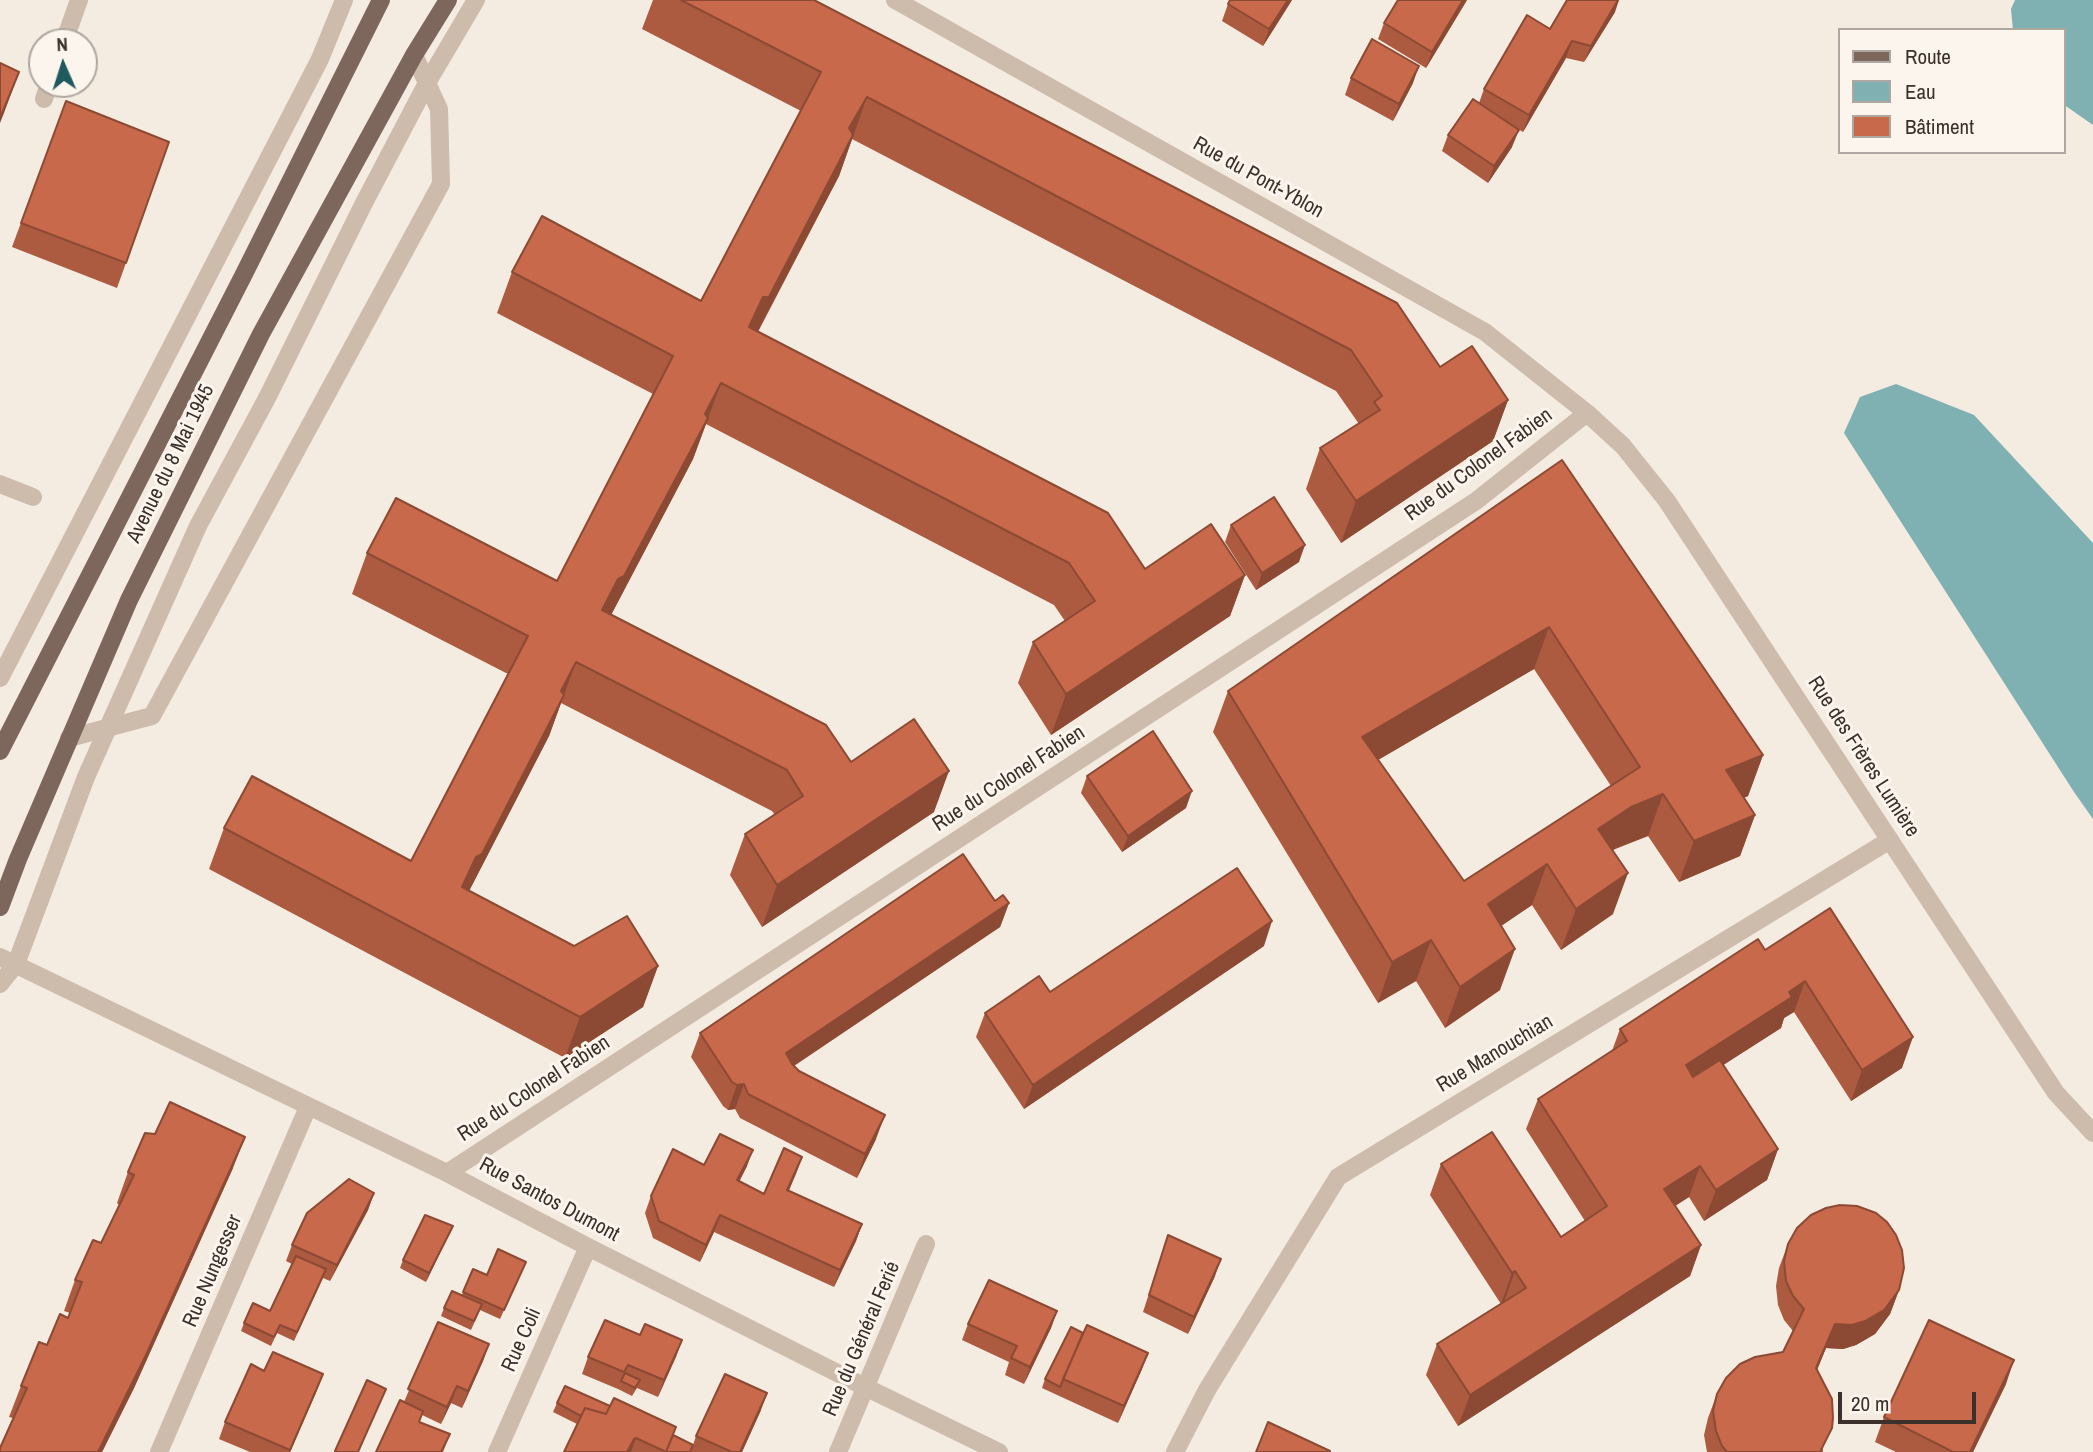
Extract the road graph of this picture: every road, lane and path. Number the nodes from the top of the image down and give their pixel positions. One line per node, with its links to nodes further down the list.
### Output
1 (79, 0): 7 (street)
2 (344, 0): 13 (street)
3 (381, 0): 16 (main road, Avenue du 8 Mai 1945)
4 (448, 0): 8 (main road, Avenue du 8 Mai 1945)
5 (476, 0): 9 (street)
6 (895, 0): 10 (street, Rue du Pont-Yblon)
7 (69, 28)
8 (414, 55): 9 (street); 15 (main road, Avenue du 8 Mai 1945)
9 (427, 83): 14 (street); 14 (street)
10 (1587, 413): 17 (street, Rue des Frères Lumière); 23 (street, Rue du Colonel Fabien)
11 (0, 484): 12 (street)
12 (33, 497)
13 (0, 678)
14 (107, 728): 15 (street); 19 (street)
15 (69, 738): 18 (main road, Avenue du 8 Mai 1945)
16 (0, 751)
17 (1890, 840): 22 (street, Rue des Frères Lumière); 31 (street, Rue Manouchian)
18 (0, 907)
19 (8, 960): 20 (street); 21 (street, Rue Santos Dumont)
20 (0, 985)
21 (308, 1107): 23 (street, Rue Santos Dumont); 27 (street, Rue Nungesser)
22 (2093, 1133)
23 (447, 1173): 25 (street, Rue Santos Dumont)
24 (926, 1244): 26 (street, Rue du Général Ferié)
25 (588, 1247): 26 (street, Rue Santos Dumont); 28 (street, Rue Coli)
26 (867, 1388): 29 (street, Rue du Général Ferié); 30 (street, Rue Santos Dumont)
27 (159, 1452)
28 (497, 1452)
29 (838, 1452)
30 (999, 1452)
31 (1175, 1452)

